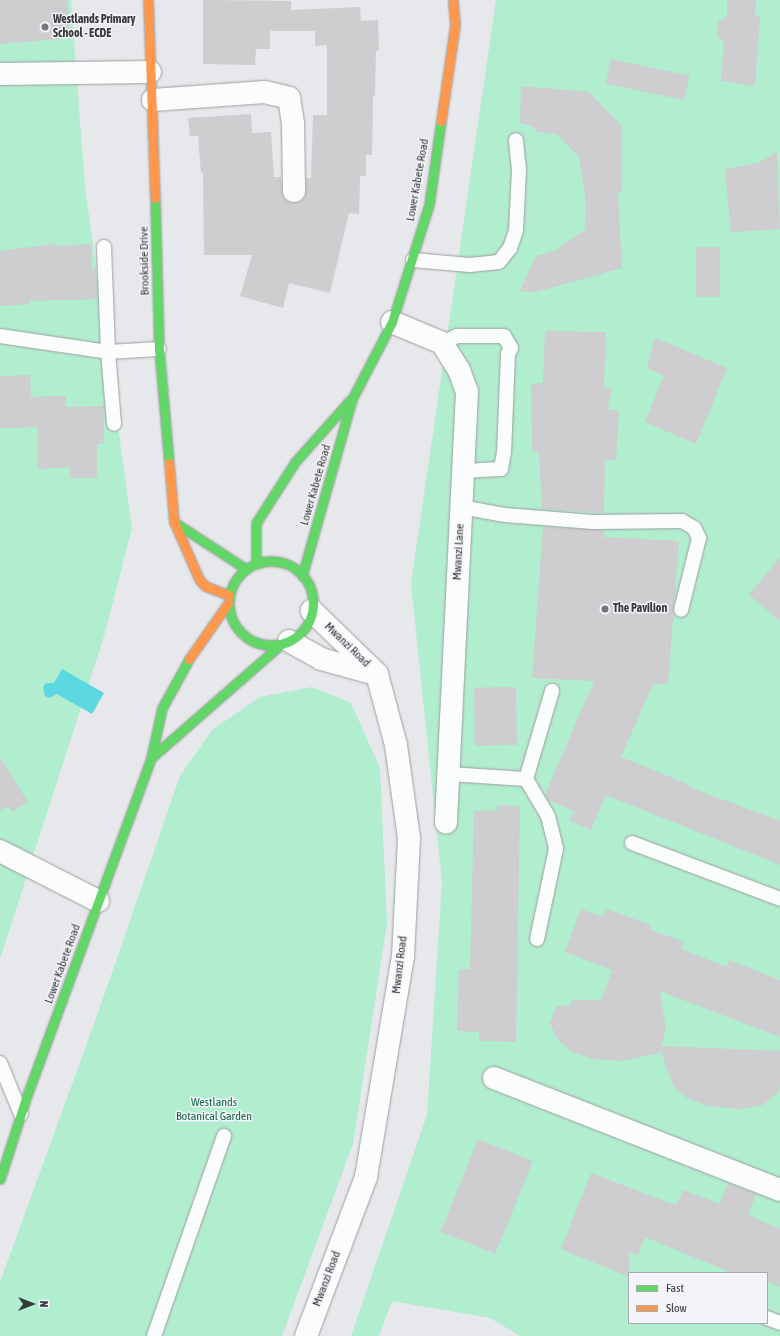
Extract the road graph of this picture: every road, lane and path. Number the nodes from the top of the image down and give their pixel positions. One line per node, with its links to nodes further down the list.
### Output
1 (148, 0): 3 (main road, Brookside Drive)
2 (453, 0): 9 (main road, Lower Kabete Road)
3 (150, 72): 4 (street); 5 (main road, Brookside Drive)
4 (0, 74)
5 (154, 100): 7 (street); 13 (main road, Brookside Drive)
6 (516, 140): 9 (lane)
7 (294, 191)
8 (104, 247): 14 (lane)
9 (413, 260): 10 (main road, Lower Kabete Road)
10 (392, 322): 12 (street); 15 (main road, Lower Kabete Road)
11 (0, 336): 14 (lane)
12 (442, 343): 17 (street, Mwanzi Lane); 17 (lane)
13 (159, 349): 14 (lane); 19 (main road, Brookside Drive)
14 (108, 352): 16 (lane)
15 (352, 399): 20 (main road, Lower Kabete Road); 22 (main road, Lower Kabete Road)
16 (114, 424)
17 (463, 471): 18 (street, Mwanzi Lane)
18 (461, 507): 24 (lane); 30 (street, Mwanzi Lane)
19 (174, 522): 21 (main road); 23 (main road, Brookside Drive)
20 (256, 564): 21 (main road); 22 (main road)
21 (246, 569): 23 (main road)
22 (302, 576): 25 (main road)
23 (229, 599): 26 (main road); 29 (main road, Lower Kabete Road)
24 (680, 610)
25 (312, 611): 26 (main road); 27 (street, Mwanzi Road)
26 (285, 643): 27 (street); 29 (main road, Lower Kabete Road)
27 (377, 674): 47 (street, Mwanzi Road)
28 (552, 691): 31 (lane)
29 (151, 758): 36 (main road, Lower Kabete Road)
30 (449, 774): 31 (lane); 32 (street, Mwanzi Lane)
31 (526, 779): 37 (lane)
32 (446, 822)
33 (632, 843): 35 (lane)
34 (0, 850): 36 (street)
35 (780, 899)
36 (98, 901): 40 (main road, Lower Kabete Road)
37 (537, 939)
38 (0, 1063): 40 (lane)
39 (494, 1078): 43 (street)
40 (21, 1114): 42 (main road, Lower Kabete Road)
41 (224, 1136): 46 (lane)
42 (0, 1179)
43 (780, 1190)
44 (768, 1318): 45 (lane)
45 (780, 1323)
46 (154, 1336)
47 (306, 1336)

